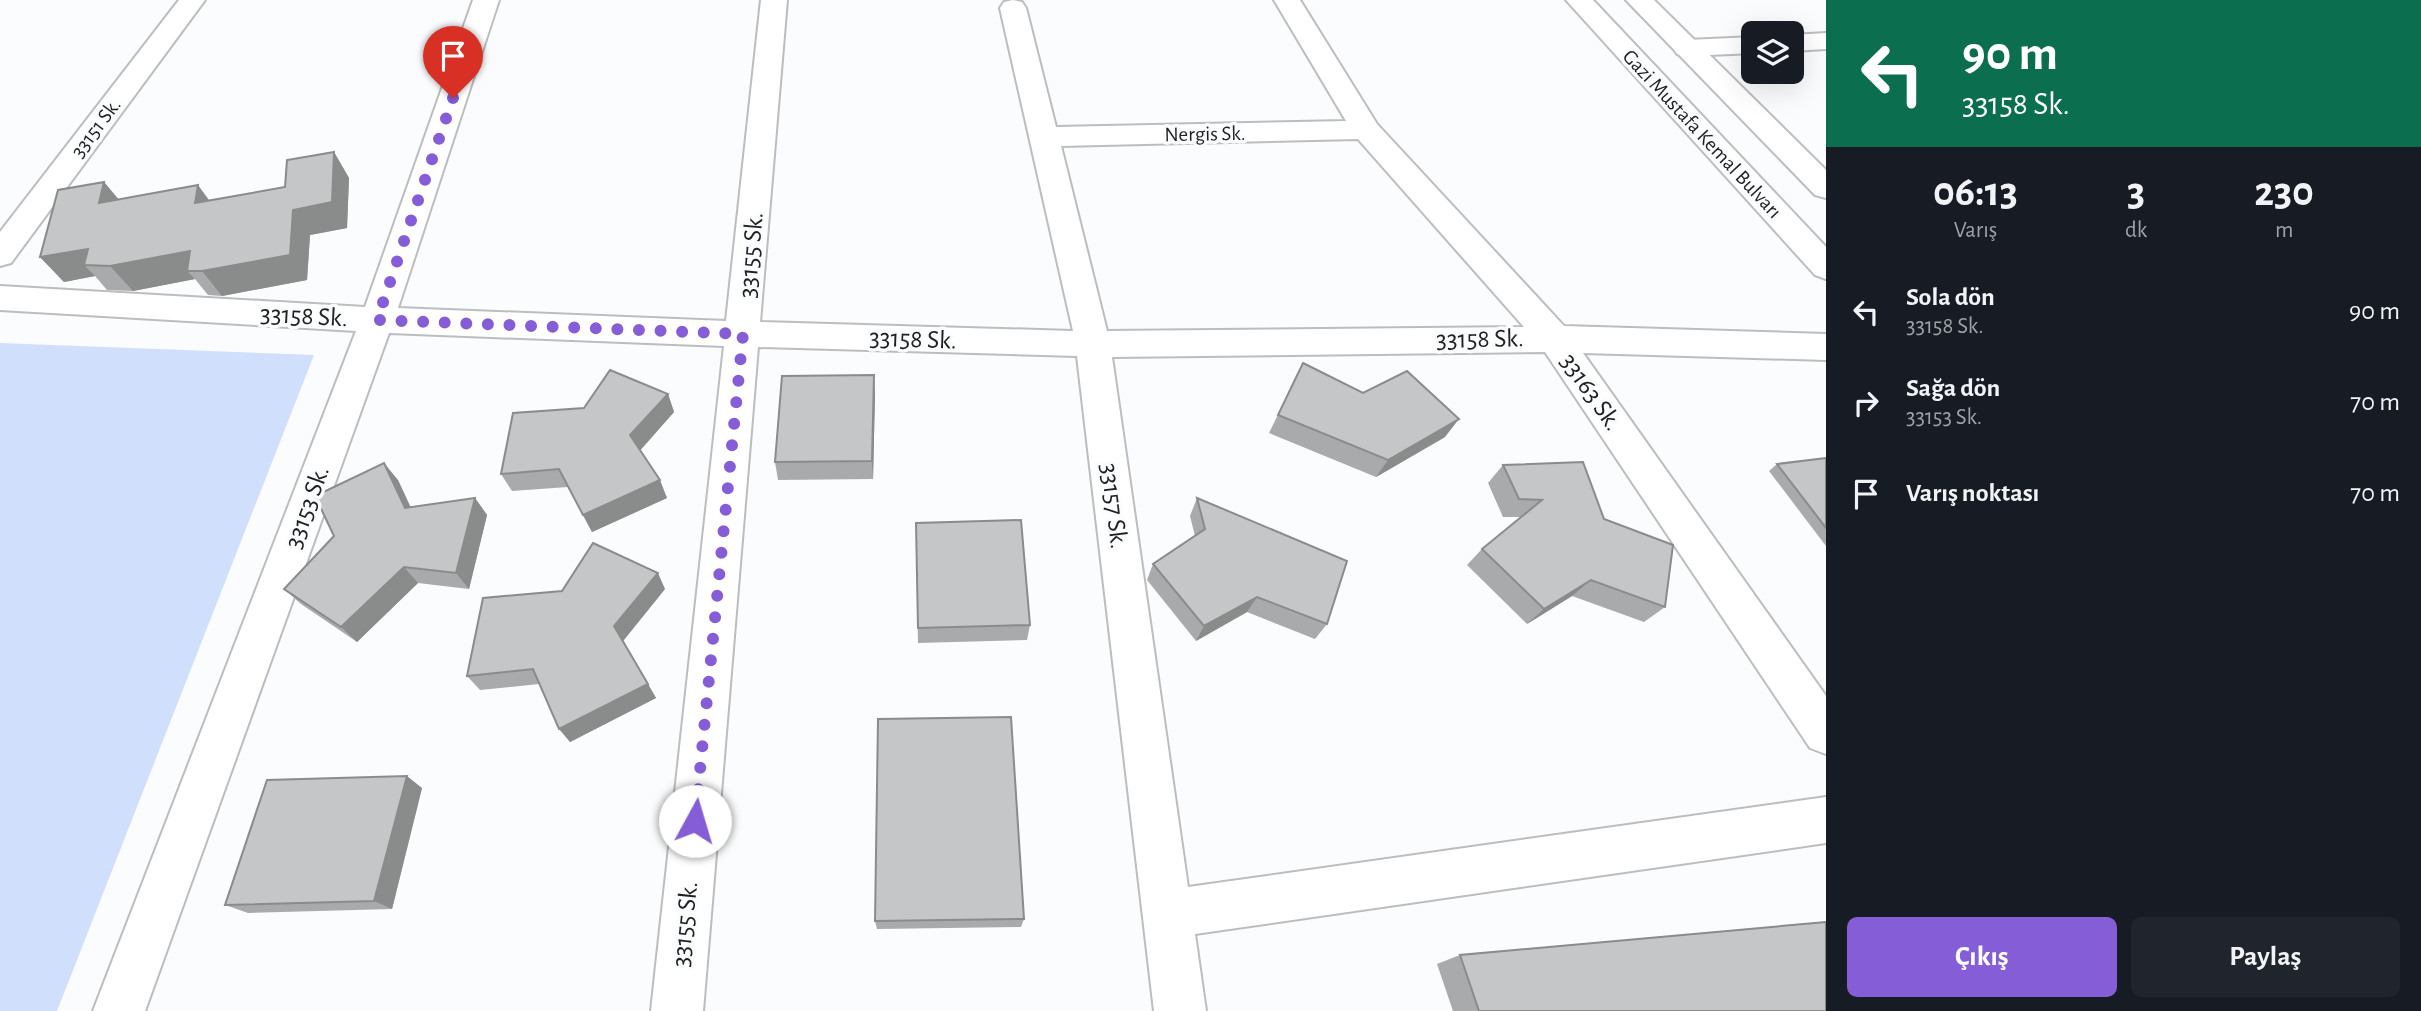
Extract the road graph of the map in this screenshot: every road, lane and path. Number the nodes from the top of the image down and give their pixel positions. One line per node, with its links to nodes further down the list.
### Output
1 (192, 0): 15 (main road, 33151 Sk.)
2 (486, 0): 18 (main road, 33153 Sk.)
3 (774, 0): 19 (main road, 33155 Sk.)
4 (1287, 0): 12 (main road, 33163 Sk.)
5 (1579, 0): 16 (main road, Gazi Mustafa Kemal Bulvarı)
6 (1639, 0): 11 (main road, Gazi Mustafa Kemal Bulvarı)
7 (1013, 8): 13 (main road, 33157 Sk.)
8 (1826, 41): 9 (main road)
9 (1804, 42)
10 (1741, 46): 11 (main road)
11 (1687, 48): 14 (main road, Gazi Mustafa Kemal Bulvarı)
12 (1366, 130): 13 (main road, Nergis Sk.); 20 (main road, 33163 Sk.)
13 (1043, 137): 21 (main road, 33157 Sk.)
14 (1826, 188)
15 (0, 255)
16 (1826, 267)
17 (0, 298): 18 (main road, 33158 Sk.)
18 (377, 320): 19 (main road, 33158 Sk.); 26 (main road, 33153 Sk.)
19 (743, 334): 21 (main road, 33158 Sk.); 27 (main road, 33155 Sk.)
20 (1555, 339): 21 (main road, 33158 Sk.); 22 (main road, 33158 Sk.); 23 (main road, 33163 Sk.)
21 (1093, 344): 25 (main road, 33157 Sk.)
22 (1826, 347)
23 (1826, 733)
24 (1826, 820): 25 (main road)
25 (1167, 914): 28 (main road, 33157 Sk.)
26 (119, 1011)
27 (677, 1011)
28 (1180, 1011)

